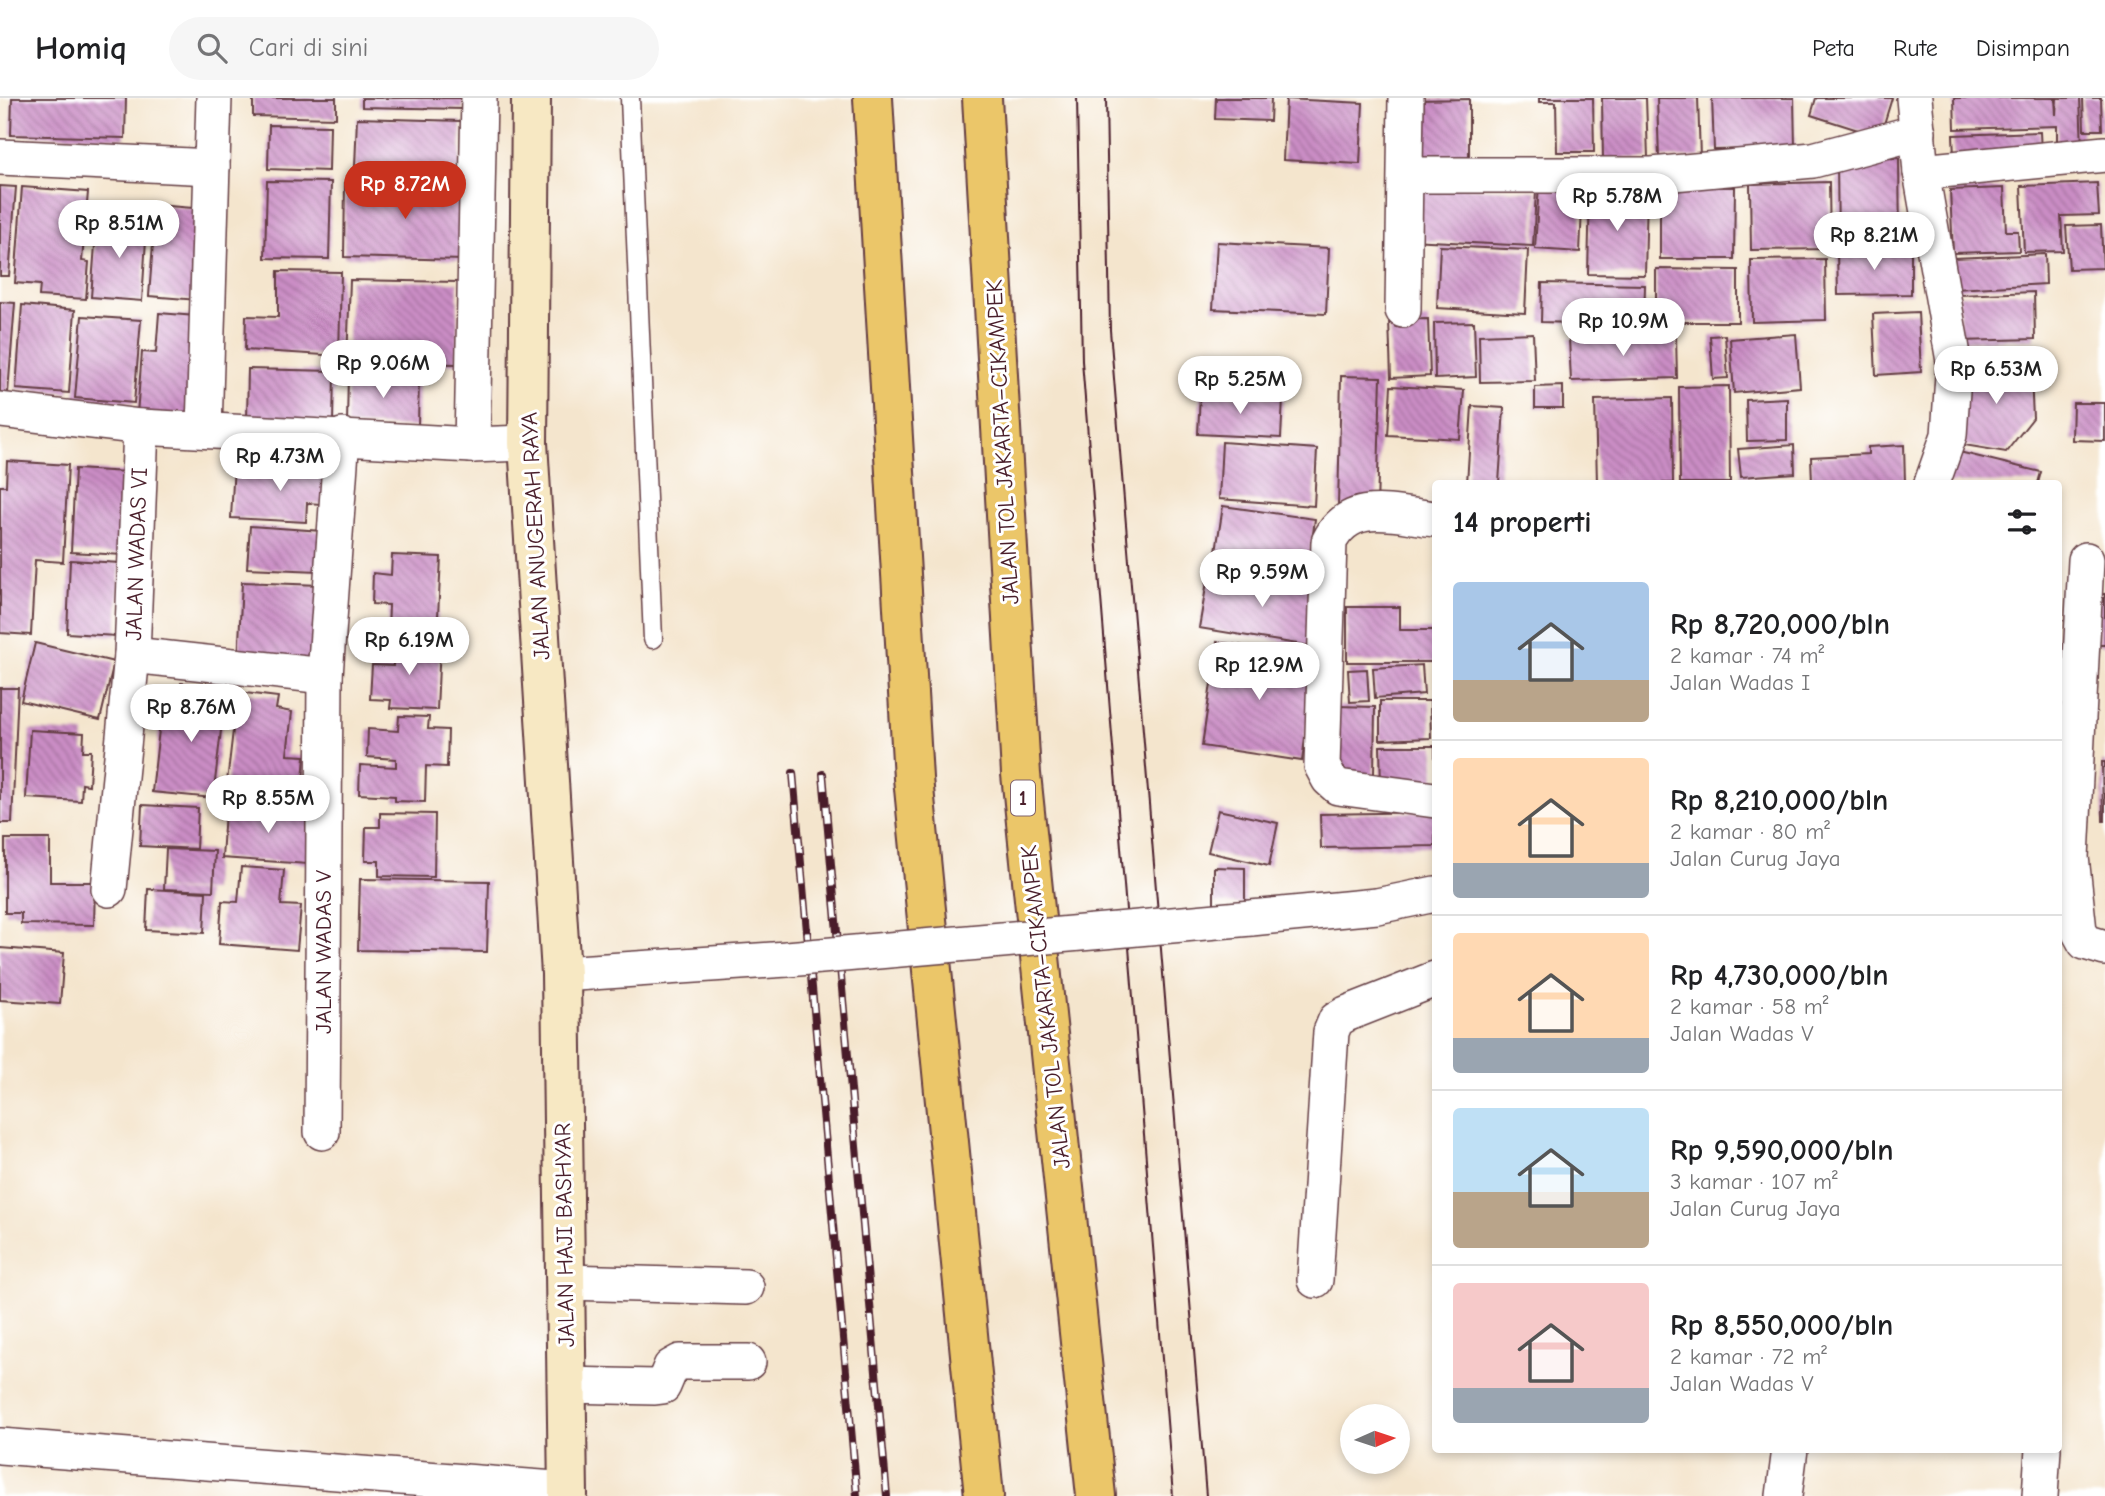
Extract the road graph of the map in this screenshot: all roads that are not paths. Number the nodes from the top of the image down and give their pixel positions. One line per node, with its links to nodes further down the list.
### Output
1 (214, 98): 12 (street)
2 (478, 98): 21 (street)
3 (531, 98): 20 (street, JALAN ANUGERAH RAYA)
4 (630, 98): 25 (lane)
5 (873, 98): 45 (highway)
6 (982, 98): 46 (highway, JALAN TOL JAKARTA–CIKAMPEK / 1)
7 (1406, 98): 14 (street)
8 (1914, 98): 9 (street)
9 (1918, 132): 13 (street); 14 (street)
10 (2105, 155): 13 (street)
11 (0, 157): 12 (street)
12 (212, 167): 18 (street)
13 (1921, 172): 22 (street)
14 (1406, 175): 15 (street)
15 (1404, 310)
16 (0, 410): 17 (street)
17 (141, 427): 18 (street); 26 (street, JALAN WADAS VI)
18 (204, 430): 19 (street)
19 (342, 436): 21 (street); 27 (street, JALAN WADAS V)
20 (528, 443): 21 (street); 33 (street, JALAN ANUGERAH RAYA)
21 (472, 445)
22 (1933, 480)
23 (1432, 519): 28 (street)
24 (2086, 559): 29 (street)
25 (653, 639)
26 (132, 655): 27 (street); 30 (street, JALAN WADAS VI)
27 (326, 676): 35 (street, JALAN WADAS V)
28 (1432, 800)
29 (2064, 857): 32 (street)
30 (109, 890)
31 (1432, 895): 33 (street, bridge)
32 (2105, 948)
33 (561, 974): 37 (street, JALAN HAJI BASHYAR)
34 (1432, 980): 36 (street)
35 (322, 1132)
36 (1315, 1280)
37 (566, 1282): 38 (street); 40 (street, JALAN HAJI BASHYAR)
38 (747, 1287)
39 (748, 1362): 40 (street)
40 (566, 1385): 44 (street, JALAN HAJI BASHYAR)
41 (0, 1446): 44 (street)
42 (1789, 1453): 47 (street)
43 (2043, 1453): 48 (street)
44 (568, 1493)
45 (984, 1496)
46 (1096, 1496)
47 (1783, 1496)
48 (2040, 1496)

